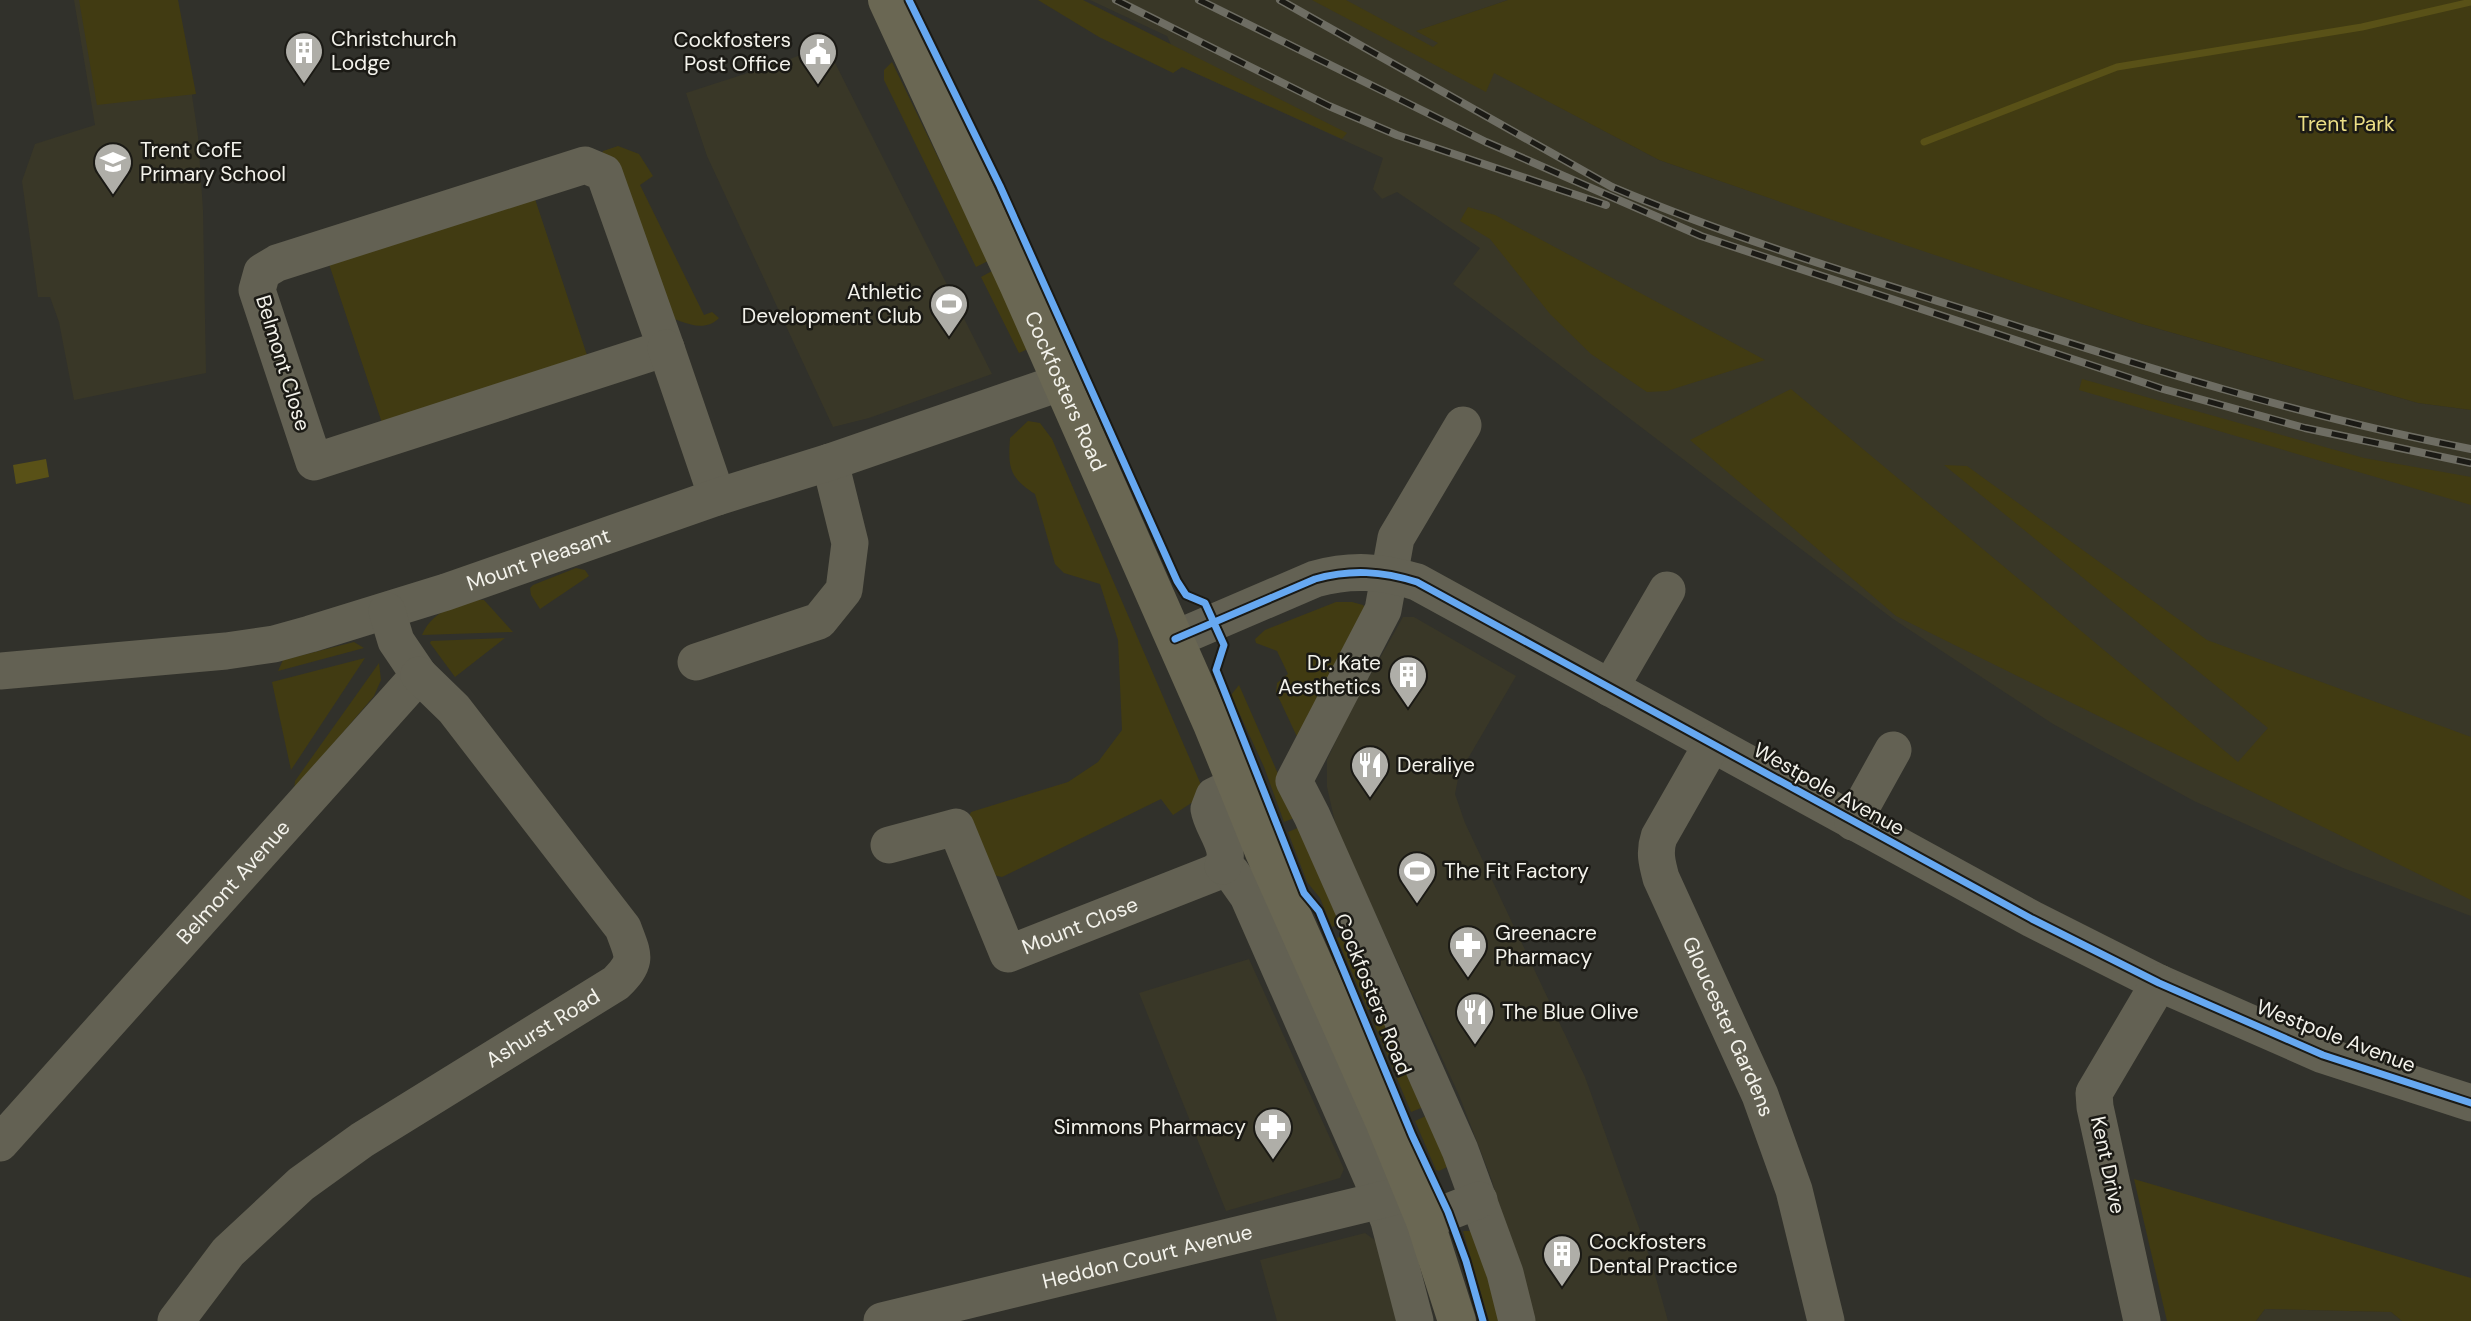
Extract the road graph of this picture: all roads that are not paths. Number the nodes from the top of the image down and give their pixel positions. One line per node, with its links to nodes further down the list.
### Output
1 (887, 0): 3 (main road, Cockfosters Road)
2 (666, 348): 2 (street, Belmont Close); 6 (street, Belmont Close)
3 (1062, 382): 5 (street, Mount Pleasant); 10 (main road, Cockfosters Road)
4 (1463, 425): 7 (street)
5 (830, 462): 6 (street, Mount Pleasant); 11 (street)
6 (717, 497): 9 (street, Mount Pleasant)
7 (1390, 574): 10 (street, Westpole Avenue); 14 (street, Westpole Avenue); 24 (street, Cockfosters Road)
8 (1667, 590): 14 (street)
9 (387, 611): 12 (street, Mount Pleasant); 13 (street)
10 (1175, 639): 17 (main road, Cockfosters Road)
11 (696, 662)
12 (0, 671)
13 (419, 675): 23 (street, Belmont Avenue); 26 (street, Ashurst Road)
14 (1610, 688): 15 (street, Westpole Avenue)
15 (1712, 744): 18 (street, Westpole Avenue); 31 (street, Gloucester Gardens)
16 (1893, 750): 18 (street)
17 (1237, 785): 20 (street); 25 (main road, Cockfosters Road)
18 (1853, 822): 21 (street, Westpole Avenue)
19 (889, 845): 20 (street, Mount Close)
20 (1223, 866): 25 (street, Cockfosters Road)
21 (2158, 982): 22 (street, Westpole Avenue); 32 (street, Kent Drive)
22 (2471, 1103)
23 (0, 1143)
24 (1479, 1200): 25 (street, Heddon Court Avenue); 30 (street, Cockfosters Road)
25 (1406, 1204): 27 (street, Heddon Court Avenue); 28 (street, Cockfosters Road); 29 (main road, Cockfosters Road)
26 (176, 1321)
27 (882, 1321)
28 (1415, 1321)
29 (1457, 1321)
30 (1517, 1321)
31 (1826, 1321)
32 (2142, 1321)

